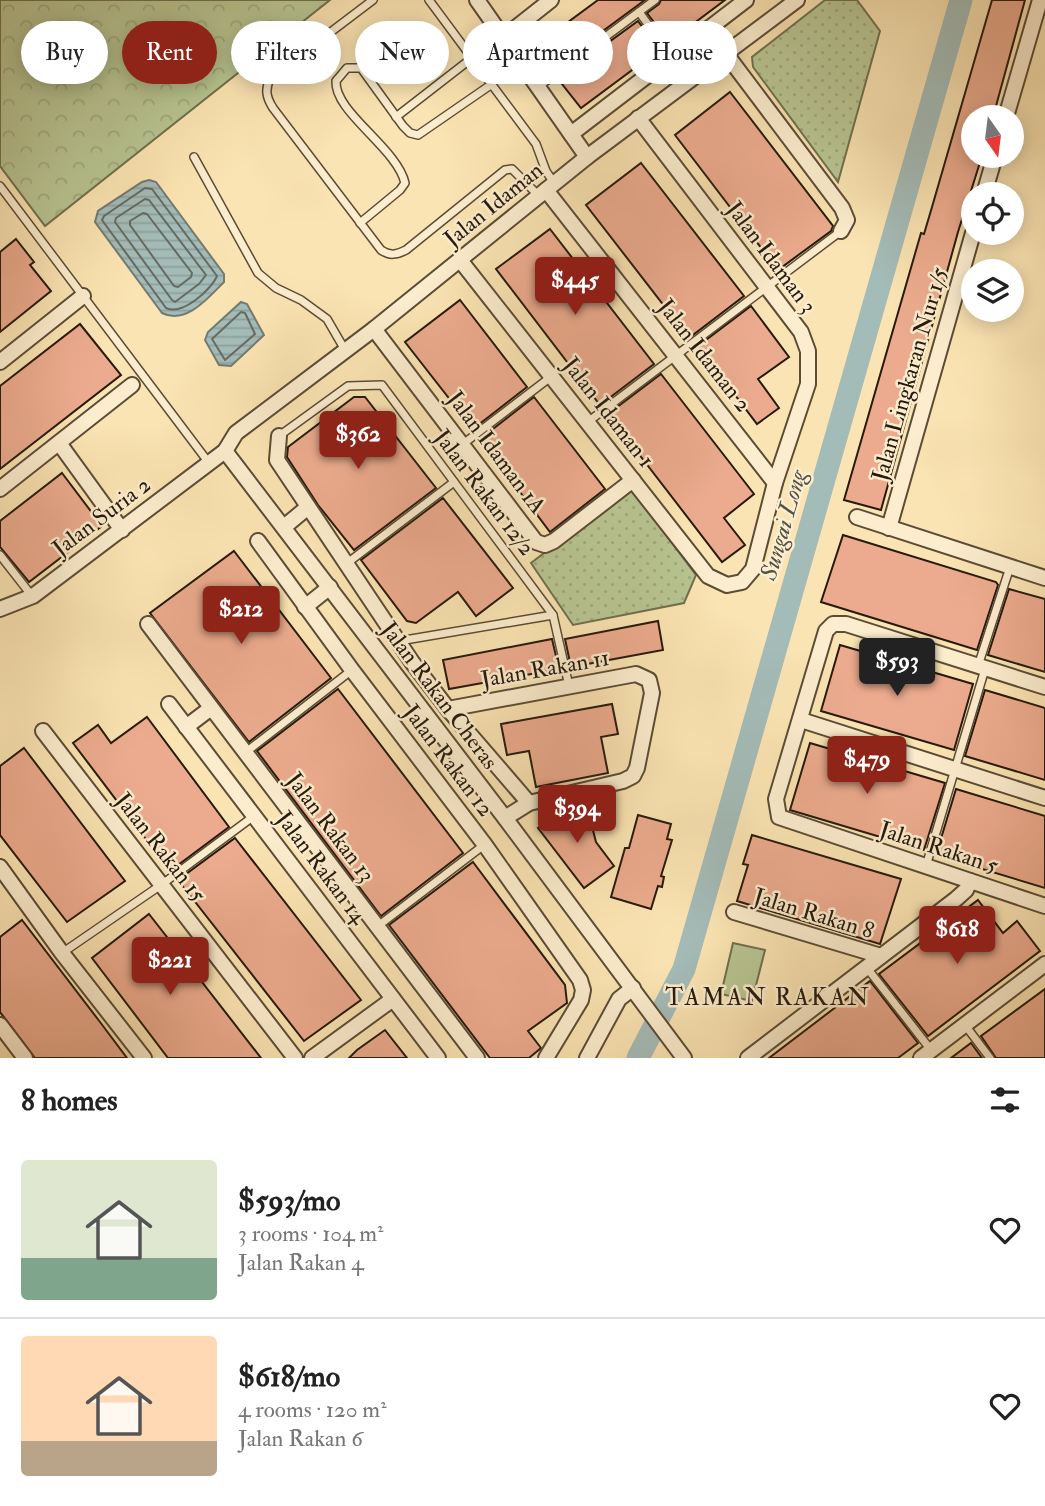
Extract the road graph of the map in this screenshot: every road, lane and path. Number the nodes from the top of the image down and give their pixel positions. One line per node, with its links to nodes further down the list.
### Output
1 (373, 0): 31 (lane)
2 (429, 0): 14 (lane)
3 (477, 0): 10 (street)
4 (551, 0): 11 (street)
5 (655, 0): 9 (lane)
6 (746, 0): 13 (street)
7 (797, 0): 15 (street, Jalan Idaman)
8 (1040, 0): 23 (street)
9 (639, 12): 12 (lane); 22 (lane)
10 (491, 21)
11 (524, 21)
12 (646, 21)
13 (719, 21)
14 (463, 46)
15 (737, 46)
16 (463, 65): 24 (lane)
17 (737, 69): 32 (street)
18 (492, 84): 24 (lane); 30 (lane)
19 (536, 84): 22 (street)
20 (637, 84): 26 (street)
21 (685, 84): 25 (street, Jalan Idaman)
22 (538, 87): 26 (street)
23 (1009, 105)
24 (396, 117): 31 (lane)
25 (638, 118): 28 (street, Jalan Idaman); 35 (street, Jalan Idaman 3)
26 (571, 134): 28 (street)
27 (194, 157): 38 (lane)
28 (587, 157): 30 (street, Jalan Idaman)
29 (0, 186): 36 (lane)
30 (547, 190): 31 (lane); 34 (street, Jalan Idaman); 39 (street, Jalan Idaman 2)
31 (360, 223)
32 (841, 231): 35 (lane)
33 (971, 245): 56 (street, Jalan Lingkaran Nur 1/5)
34 (460, 260): 37 (street, Jalan Idaman); 41 (street, Jalan Idaman 1)
35 (767, 287): 39 (lane); 51 (street, Jalan Idaman 3)
36 (83, 296): 40 (street); 48 (lane)
37 (374, 328): 38 (street, Jalan Idaman); 46 (street, Jalan Idaman 1A)
38 (345, 351): 47 (street, Jalan Idaman)
39 (677, 355): 43 (lane); 51 (street, Jalan Idaman 2)
40 (0, 362)
41 (552, 375): 43 (street, Jalan Idaman 1); 46 (lane)
42 (132, 385): 45 (street)
43 (589, 421): 49 (street, Jalan Idaman 1)
44 (279, 436): 50 (lane, Jalan Rakan 12/2); 53 (street)
45 (59, 443): 52 (street); 57 (street)
46 (463, 444): 49 (street, Jalan Idaman 1A)
47 (225, 451): 48 (street, Jalan Suria 2); 55 (street, Jalan Rakan Cheras)
48 (209, 463): 57 (street, Jalan Suria 2)
49 (633, 480): 63 (street, Jalan Idaman 1)
50 (454, 482): 60 (lane); 70 (lane, Jalan Rakan 12/2)
51 (775, 483): 63 (street, Jalan Idaman 3)
52 (0, 489)
53 (308, 507): 55 (street); 60 (street)
54 (856, 517): 56 (street)
55 (284, 527): 64 (street, Jalan Rakan Cheras)
56 (889, 528): 61 (street)
57 (122, 530): 66 (street, Jalan Suria 2)
58 (258, 541): 68 (street, Jalan Rakan 12)
59 (0, 555): 66 (lane)
60 (346, 564): 65 (street)
61 (1010, 567): 62 (street); 73 (lane)
62 (1045, 578)
63 (727, 585)
64 (330, 587): 67 (street, Jalan Rakan Cheras); 68 (street)
65 (364, 590): 67 (street); 72 (street)
66 (33, 596): 69 (street, Jalan Suria 2)
67 (344, 606): 88 (street, Jalan Rakan Cheras)
68 (305, 607): 74 (street, Jalan Rakan 12)
69 (0, 609)
70 (553, 615): 72 (lane); 75 (lane)
71 (148, 624): 78 (street, Jalan Rakan 13)
72 (399, 641): 79 (street)
73 (982, 667): 76 (street); 80 (street); 84 (lane)
74 (352, 670): 83 (lane); 89 (street, Jalan Rakan 12)
75 (569, 686): 79 (street, Jalan Rakan 11); 86 (street, Jalan Rakan 11)
76 (1045, 687)
77 (169, 704): 81 (street, Jalan Rakan 14)
78 (211, 708): 81 (street); 83 (street, Jalan Rakan 13)
79 (448, 709): 86 (street)
80 (801, 720): 84 (street); 90 (street, Jalan Rakan 5)
81 (186, 727): 87 (street, Jalan Rakan 14)
82 (43, 731): 93 (street, Jalan Rakan 15)
83 (246, 752): 96 (street, Jalan Rakan 13)
84 (955, 769): 85 (street); 90 (lane)
85 (1045, 798)
86 (529, 803): 88 (street)
87 (254, 816): 93 (lane); 102 (street, Jalan Rakan 14)
88 (505, 818): 101 (street, Jalan Rakan Cheras)
89 (485, 845): 96 (lane); 105 (street, Jalan Rakan 12)
90 (926, 866): 92 (street, Jalan Rakan 5)
91 (0, 867): 97 (street)
92 (970, 881): 94 (street, Jalan Rakan 5); 98 (street)
93 (161, 885): 97 (lane); 109 (street, Jalan Rakan 15)
94 (1045, 906)
95 (734, 912): 98 (street, Jalan Rakan 8)
96 (378, 926): 112 (street, Jalan Rakan 13)
97 (62, 953): 108 (street)
98 (881, 956): 100 (street)
99 (1045, 964): 104 (street)
100 (866, 968): 106 (lane); 115 (street)
101 (633, 988): 113 (street); 114 (street, Jalan Rakan Cheras)
102 (393, 999): 110 (street); 111 (street, Jalan Rakan 14)
103 (0, 1025): 107 (street)
104 (965, 1025): 106 (street); 116 (lane)
105 (549, 1054)
106 (926, 1054)
107 (25, 1058)
108 (144, 1058)
109 (295, 1058)
110 (312, 1058)
111 (438, 1058)
112 (477, 1058)
113 (587, 1058)
114 (684, 1058)
115 (748, 1058)
116 (990, 1058)

